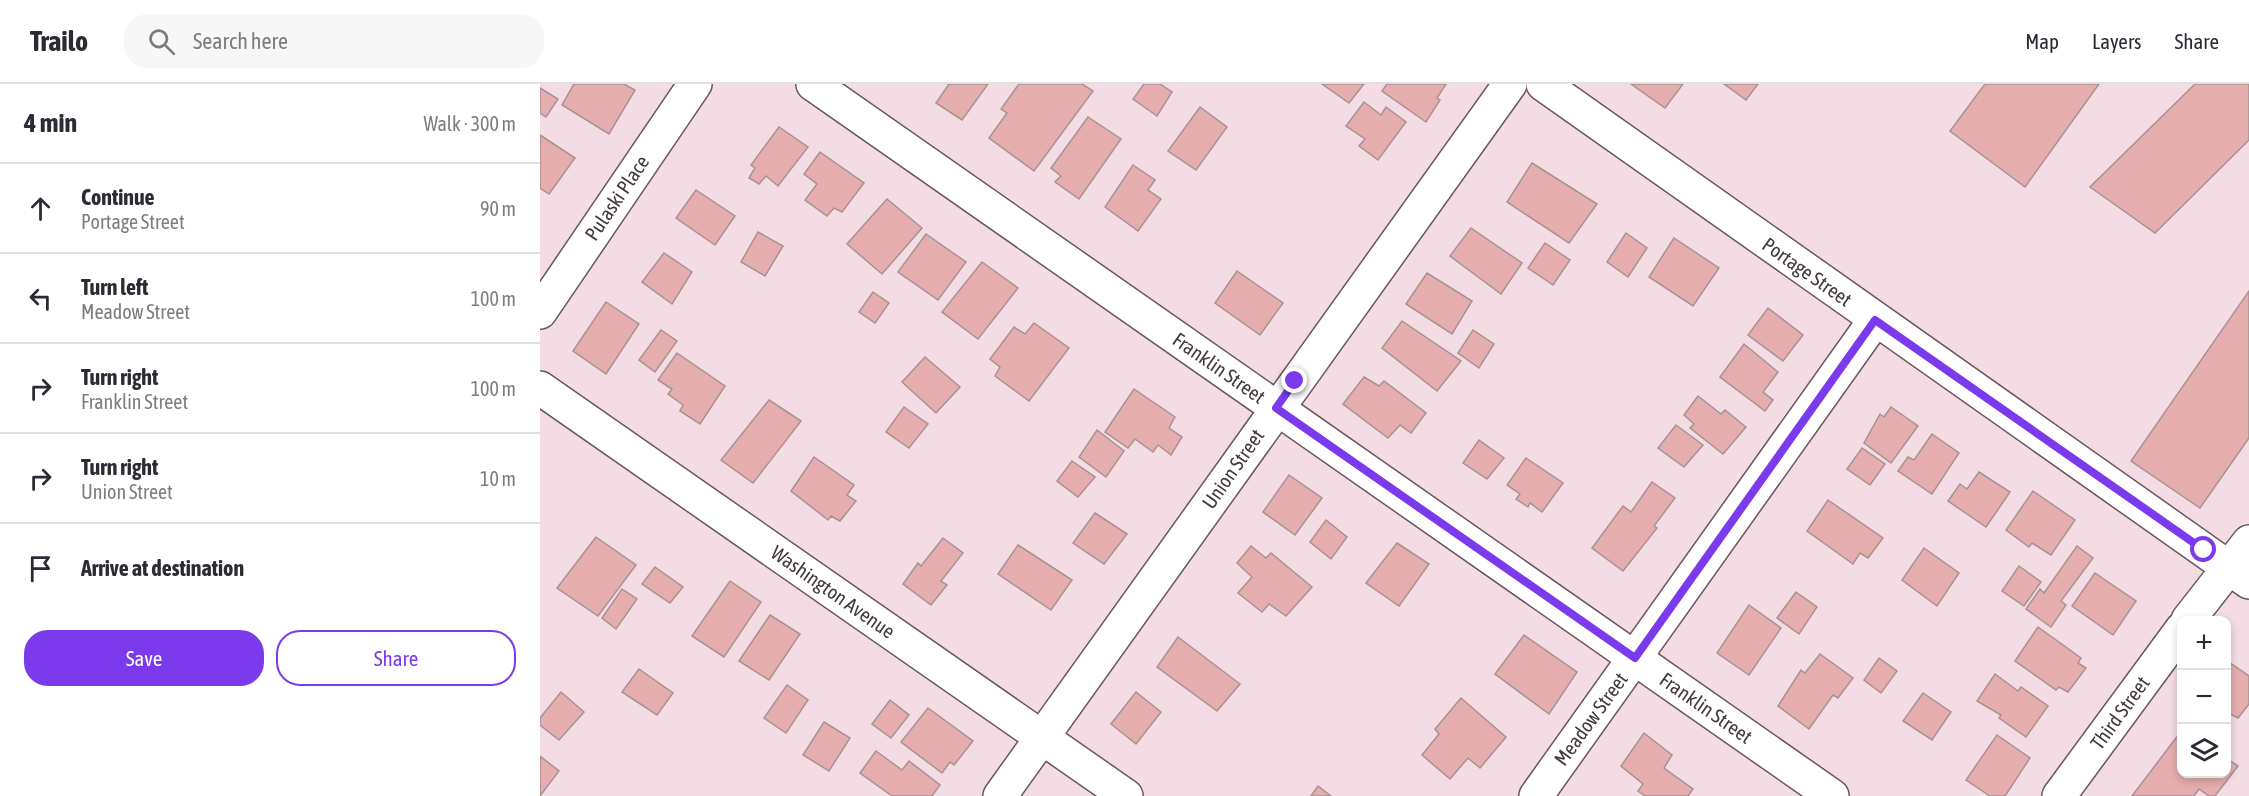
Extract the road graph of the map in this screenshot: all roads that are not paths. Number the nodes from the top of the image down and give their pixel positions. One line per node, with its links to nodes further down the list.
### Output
1 (695, 84): 5 (street, Pulaski Place)
2 (813, 84): 8 (street, Franklin Street)
3 (1510, 84): 8 (street, Union Street)
4 (1543, 84): 6 (street, Portage Street)
5 (540, 312)
6 (1875, 320): 10 (street, Portage Street); 13 (street, Meadow Street)
7 (540, 388): 14 (street, Washington Avenue)
8 (1276, 408): 13 (street, Franklin Street); 14 (street, Union Street)
9 (2249, 542): 10 (street)
10 (2239, 575): 11 (street)
11 (2194, 616)
12 (2177, 634): 19 (street, Third Street)
13 (1635, 658): 17 (street, Meadow Street); 18 (street, Franklin Street)
14 (1042, 737): 15 (street, Union Street); 16 (street, Washington Avenue)
15 (1000, 796)
16 (1126, 796)
17 (1536, 796)
18 (1832, 796)
19 (2059, 796)

